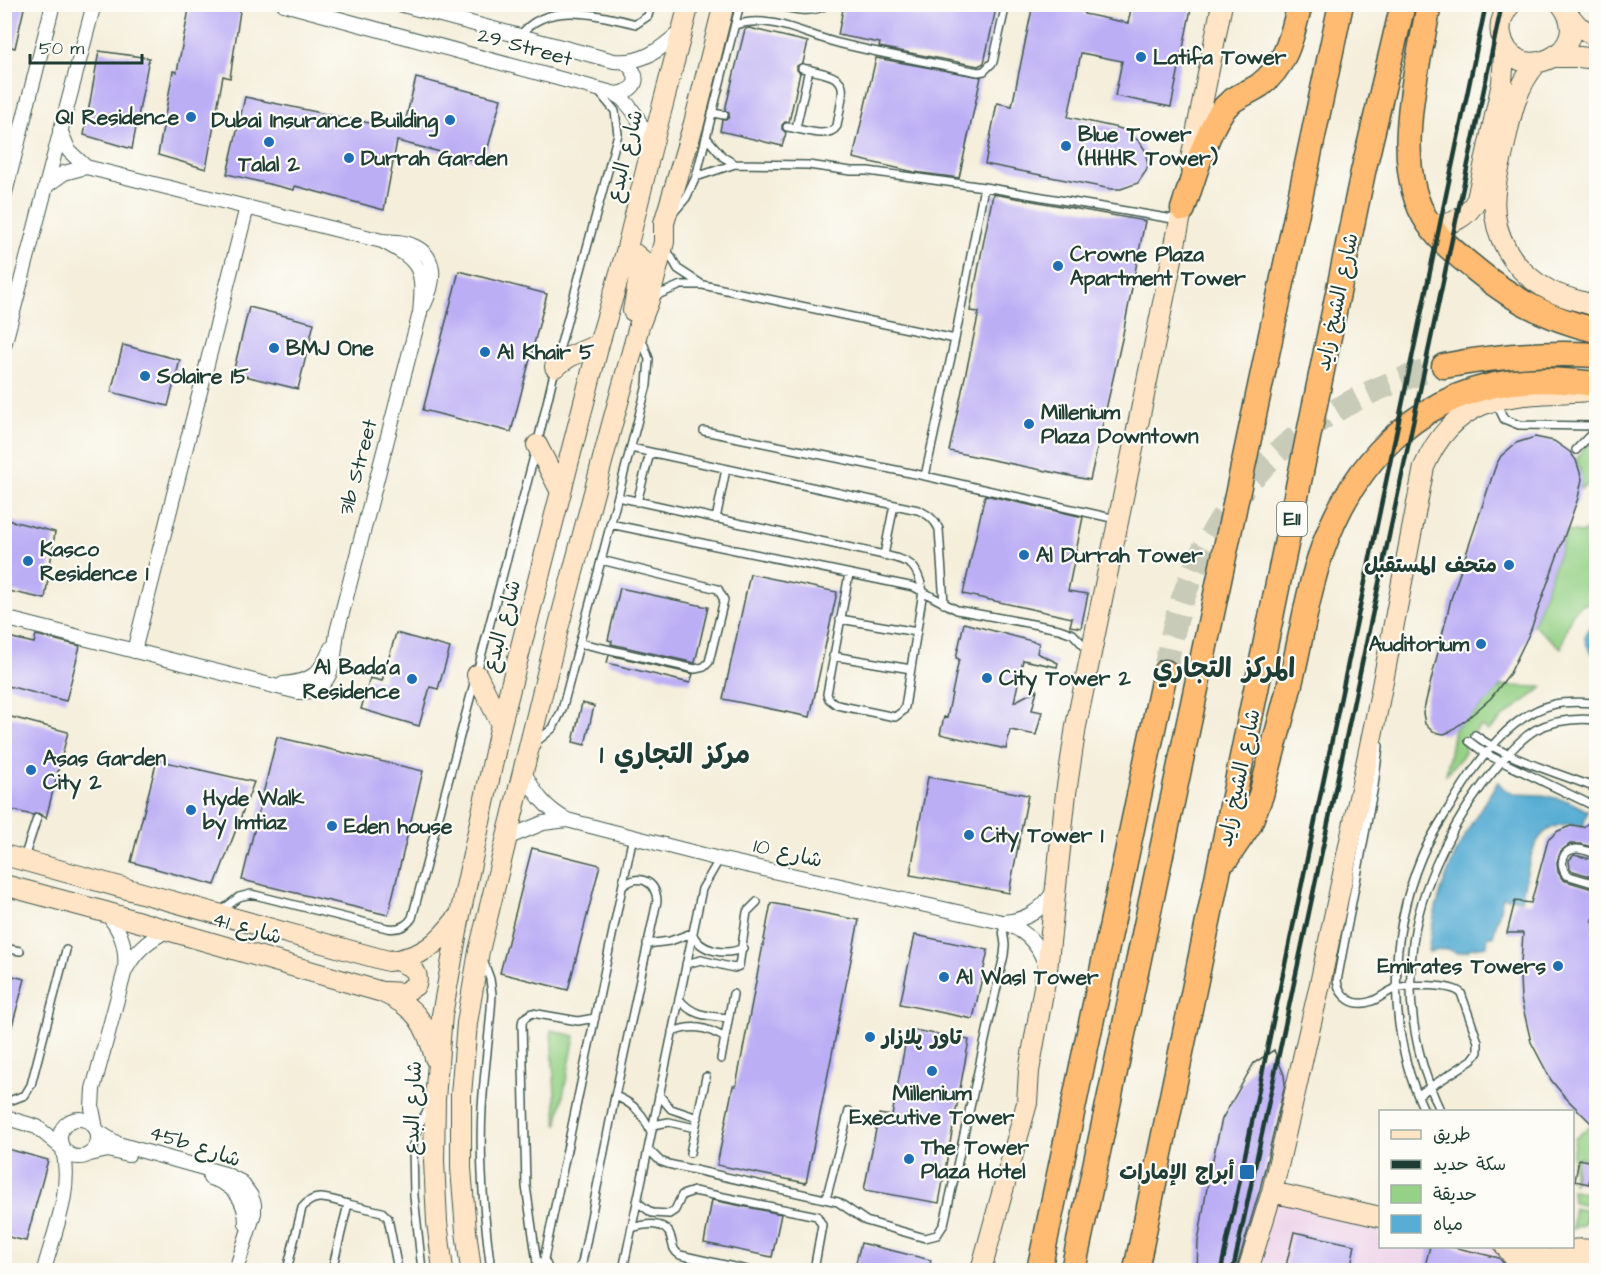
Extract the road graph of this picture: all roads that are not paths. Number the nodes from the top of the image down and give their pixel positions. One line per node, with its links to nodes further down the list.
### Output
1 (53, 4): 43 (street)
2 (94, 4): 35 (street)
3 (284, 4): 30 (street, 29 Street)
4 (399, 4): 21 (street, 29 Street)
5 (651, 4): 21 (lane)
6 (689, 4): 20 (street, شارع البدع)
7 (724, 4): 46 (street)
8 (740, 4): 19 (lane)
9 (772, 4): 10 (lane)
10 (828, 4)
11 (1006, 4): 19 (lane)
12 (1222, 4): 45 (street)
13 (1300, 4): 45 (highway)
14 (1341, 4): 200 (highway)
15 (1404, 4): 115 (highway, شارع الشيخ زايد / E11)
16 (1429, 4): 47 (highway)
17 (1510, 4): 23 (street)
18 (1563, 8): 22 (street); 26 (street)
19 (735, 25): 24 (lane)
20 (683, 29): 28 (street, 29 Street); 37 (street, شارع البدع)
21 (520, 36): 28 (street, 29 Street)
22 (1596, 37)
23 (1502, 40): 29 (street); 47 (street)
24 (728, 55): 25 (lane); 32 (lane)
25 (738, 56)
26 (1556, 57): 27 (street); 29 (street)
27 (1596, 59)
28 (625, 62): 31 (street)
29 (1536, 64): 52 (street)
30 (595, 88): 31 (street, 29 Street); 60 (lane)
31 (616, 94): 37 (street)
32 (713, 113): 33 (lane); 36 (lane)
33 (724, 115)
34 (792, 128): 34 (lane)
35 (60, 130): 39 (street); 41 (street)
36 (706, 137): 38 (lane); 40 (lane)
37 (651, 150): 49 (street, شارع البدع)
38 (735, 164): 40 (lane); 42 (lane)
39 (86, 167): 41 (street); 44 (street, 31b Street)
40 (696, 177): 46 (lane)
41 (46, 186): 57 (street)
42 (984, 187): 45 (lane); 55 (lane)
43 (4, 197)
44 (247, 207): 88 (street); 88 (street, 31b Street)
45 (1182, 215): 77 (street)
46 (664, 223): 48 (street)
47 (1429, 224): 54 (highway)
48 (664, 242): 50 (lane); 51 (street)
49 (626, 252): 53 (street); 56 (street, شارع البدع)
50 (703, 285): 51 (lane); 55 (lane)
51 (649, 300): 53 (street)
52 (1596, 306)
53 (639, 328): 67 (lane); 100 (street)
54 (1596, 330)
55 (955, 339): 71 (lane)
56 (599, 344): 60 (street); 72 (street, شارع البدع)
57 (4, 346)
58 (1596, 355): 59 (highway)
59 (1444, 366)
60 (555, 367): 66 (lane)
61 (1596, 384): 115 (highway)
62 (1596, 391): 63 (street)
63 (1496, 399): 64 (lane); 95 (street)
64 (1596, 428): 68 (lane)
65 (704, 431): 71 (lane)
66 (537, 446): 72 (street); 93 (lane)
67 (631, 448): 69 (lane); 73 (lane)
68 (1576, 450)
69 (650, 453): 70 (lane); 74 (lane)
70 (726, 469): 75 (lane); 76 (lane)
71 (925, 476): 77 (lane)
72 (561, 492): 97 (street, شارع البدع)
73 (618, 497): 74 (lane); 78 (lane)
74 (637, 502): 76 (lane)
75 (894, 505): 79 (lane); 83 (lane)
76 (716, 519): 79 (lane)
77 (1119, 519): 89 (street)
78 (610, 524): 80 (lane); 81 (lane)
79 (884, 555): 82 (lane)
80 (601, 560): 87 (lane); 87 (lane)
81 (849, 574): 82 (lane); 85 (lane)
82 (923, 591): 83 (lane); 86 (lane)
83 (944, 604): 89 (lane)
84 (4, 618): 88 (street, 31b Street)
85 (840, 619): 86 (lane); 90 (lane)
86 (917, 632): 91 (lane)
87 (580, 643): 100 (lane)
88 (134, 651)
89 (1090, 654): 119 (street)
90 (833, 656): 91 (lane); 91 (lane)
91 (911, 669)
92 (1165, 672): 199 (highway)
93 (477, 675): 97 (street); 122 (lane)
94 (1596, 703): 101 (lane)
95 (1378, 707): 138 (lane); 171 (street)
96 (1596, 720): 103 (lane)
97 (501, 724): 123 (street, شارع البدع)
98 (1475, 735): 101 (lane)
99 (1469, 741): 102 (lane)
100 (530, 746): 105 (street)
101 (1493, 746): 102 (lane); 103 (lane)
102 (1486, 754): 104 (lane); 138 (lane)
103 (1508, 754): 104 (lane); 106 (lane)
104 (1501, 762): 107 (lane); 137 (lane)
105 (524, 772): 109 (street, شارع 10); 111 (street)
106 (1596, 788)
107 (1596, 807)
108 (37, 818): 113 (lane)
109 (567, 820): 110 (street, شارع 10); 111 (street, شارع 10)
110 (633, 836): 114 (street, شارع 10); 118 (lane)
111 (508, 837): 132 (street)
112 (1596, 854): 116 (lane)
113 (14, 858): 122 (street, شارع 41)
114 (719, 859): 124 (street, شارع 10); 126 (lane)
115 (1221, 866): 201 (highway, شارع الشيخ زايد / E11)
116 (1596, 884)
117 (4, 885): 121 (street, شارع 41)
118 (623, 886): 127 (lane); 142 (lane)
119 (1057, 886): 124 (street, شارع 10); 136 (street)
120 (758, 902): 129 (lane)
121 (105, 912): 125 (street, شارع 41); 135 (street)
122 (217, 915): 133 (street, شارع 41)
123 (460, 915): 133 (street, شارع 41); 147 (street, شارع البدع)
124 (1002, 922): 136 (street, شارع 10); 172 (lane)
125 (169, 930): 135 (street); 139 (street, شارع 41)
126 (692, 933): 127 (lane); 129 (lane); 134 (lane)
127 (647, 944): 153 (lane)
128 (4, 948): 131 (lane)
129 (743, 948): 134 (lane)
130 (66, 950): 155 (lane)
131 (20, 951)
132 (479, 951): 190 (street); 191 (lane)
133 (396, 960): 139 (street)
134 (686, 964): 141 (lane)
135 (125, 970): 150 (street)
136 (1047, 970): 198 (street)
137 (1411, 985): 138 (lane); 149 (lane); 149 (lane)
138 (1396, 988): 152 (lane)
139 (382, 992): 147 (street, شارع 41)
140 (733, 994): 143 (lane)
141 (679, 999): 143 (lane); 144 (lane)
142 (595, 1018): 181 (lane); 192 (lane)
143 (728, 1018): 145 (lane)
144 (672, 1032): 145 (lane); 151 (lane)
145 (725, 1038): 146 (lane)
146 (721, 1059)
147 (437, 1066): 154 (street, شارع البدع)
148 (706, 1077): 160 (lane)
149 (1431, 1088): 152 (lane); 157 (lane)
150 (93, 1089): 161 (street); 165 (street)
151 (659, 1095): 160 (lane); 164 (lane)
152 (1418, 1095): 156 (lane)
153 (615, 1096): 164 (lane); 194 (lane)
154 (435, 1099): 188 (lane); 189 (street, شارع البدع)
155 (4, 1103)
156 (1424, 1110)
157 (1440, 1110)
158 (849, 1111): 172 (lane)
159 (4, 1117): 162 (street)
160 (698, 1118): 163 (lane)
161 (69, 1121): 162 (street); 165 (street); 166 (street)
162 (27, 1123): 166 (street)
163 (695, 1128): 164 (lane); 168 (lane)
164 (652, 1129): 167 (lane)
165 (96, 1130): 169 (street); 177 (street, 45b شارع)
166 (62, 1149): 169 (street); 170 (street)
167 (648, 1149): 172 (lane); 173 (lane)
168 (690, 1154)
169 (88, 1155): 170 (street); 177 (street, 45b شارع)
170 (67, 1185): 183 (street)
171 (1272, 1192): 175 (street); 202 (street)
172 (826, 1199)
173 (637, 1202): 176 (lane); 197 (lane)
174 (348, 1204): 185 (lane); 186 (lane); 187 (lane)
175 (1379, 1217)
176 (632, 1227): 195 (lane); 196 (lane)
177 (246, 1235): 184 (street)
178 (1586, 1246): 182 (street)
179 (1507, 1248): 203 (street)
180 (1510, 1248): 182 (street)
181 (544, 1259): 192 (lane); 193 (lane)
182 (1548, 1265): 204 (street)
183 (44, 1270)
184 (236, 1270)
185 (286, 1270)
186 (332, 1270)
187 (398, 1270)
188 (422, 1270)
189 (443, 1270)
190 (471, 1270)
191 (491, 1270)
192 (539, 1270)
193 (549, 1270)
194 (578, 1270)
195 (623, 1270)
196 (747, 1270)
197 (814, 1270)
198 (981, 1270)
199 (1039, 1270)
200 (1073, 1270)
201 (1136, 1270)
202 (1248, 1270)
203 (1524, 1270)
204 (1596, 1270)

